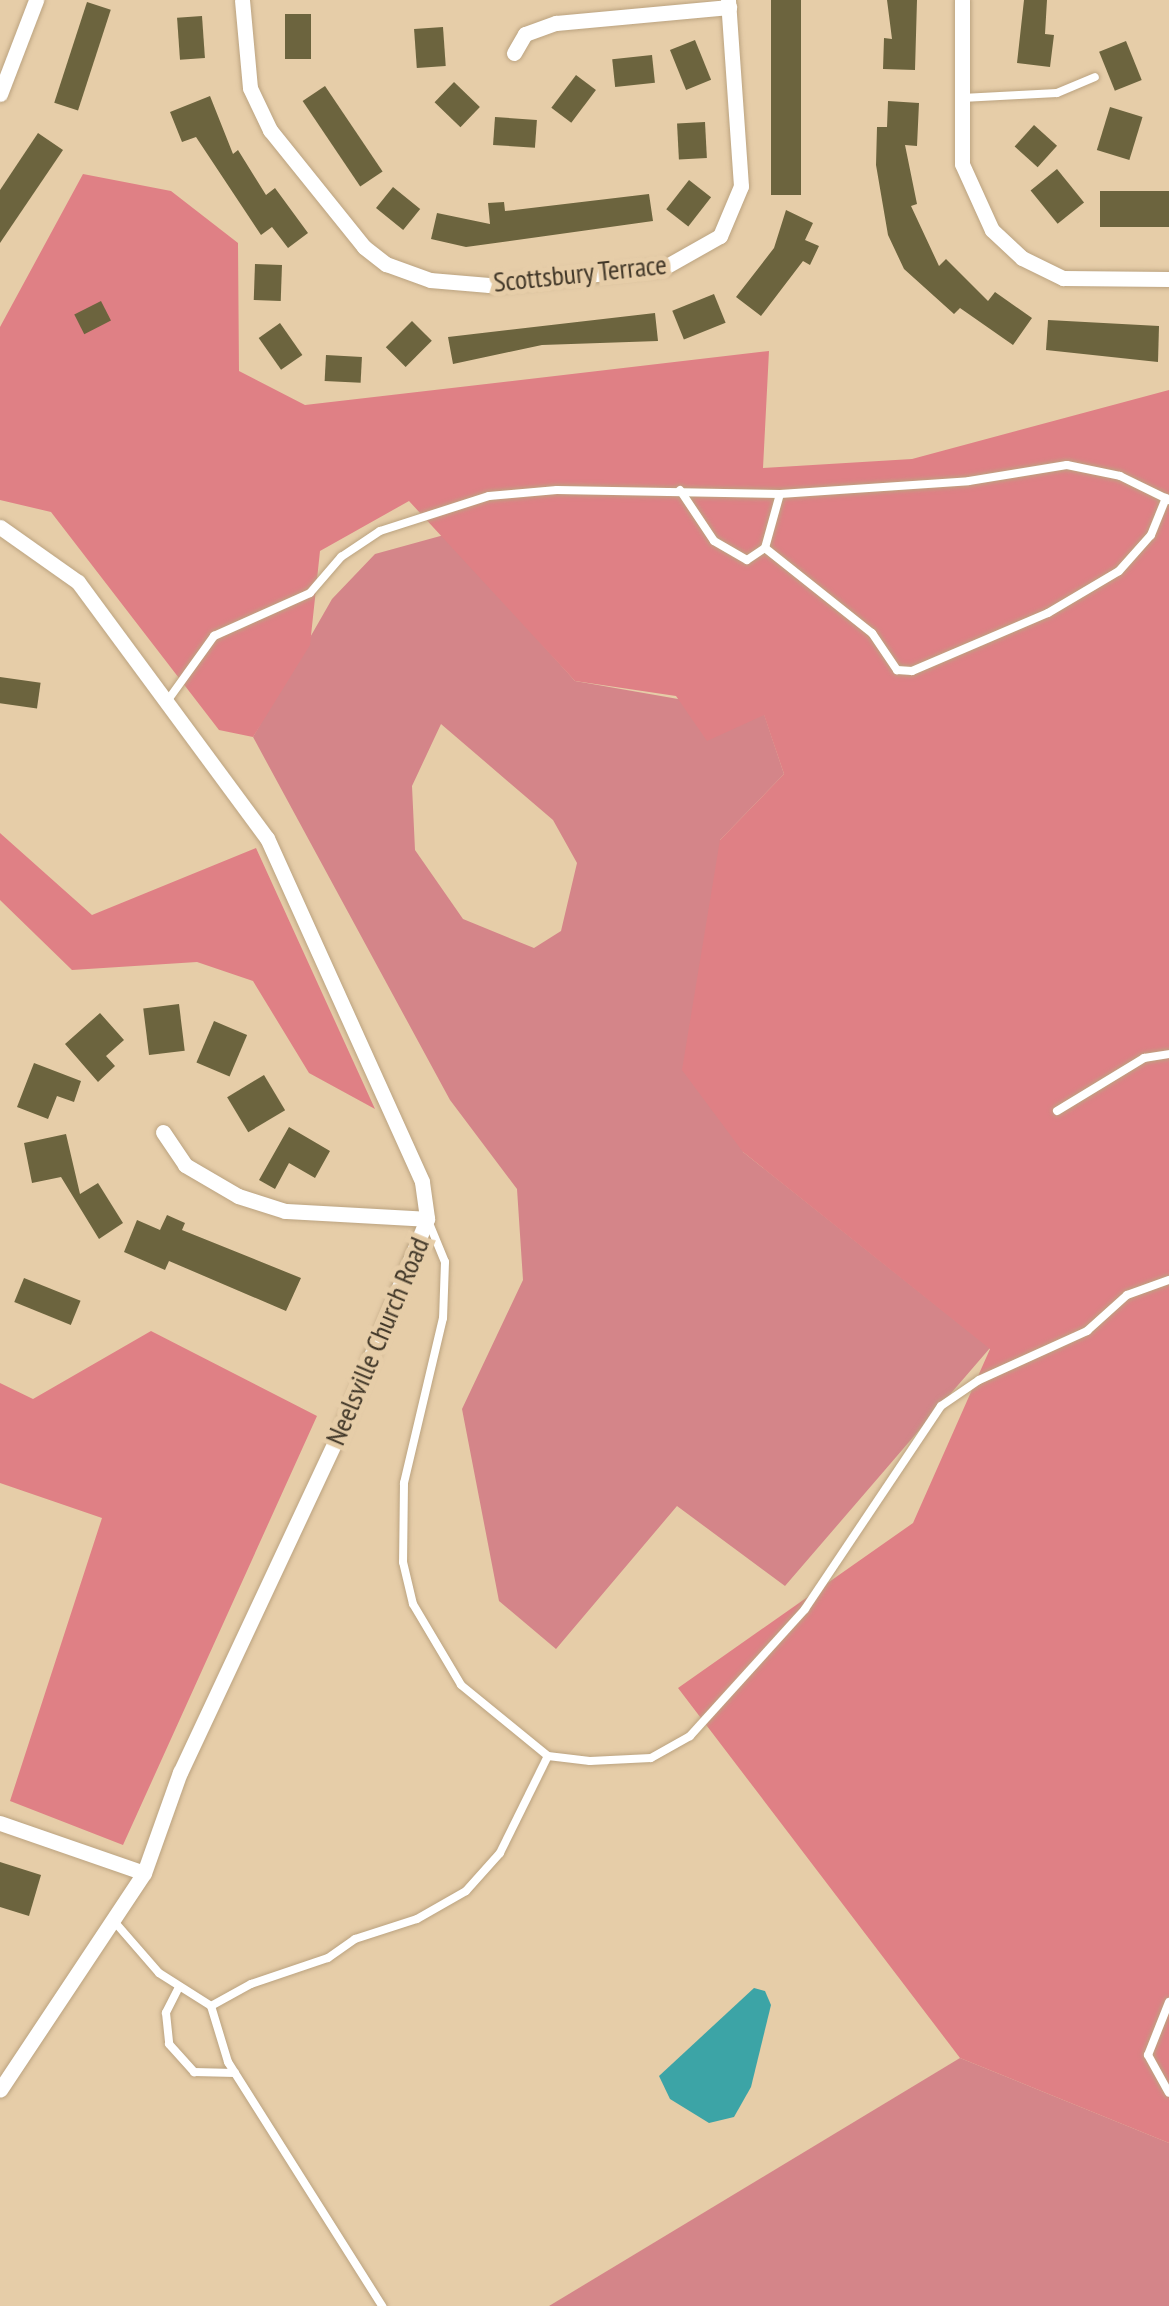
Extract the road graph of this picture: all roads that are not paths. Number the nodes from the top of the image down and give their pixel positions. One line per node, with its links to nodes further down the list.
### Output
1 (36, 0): 7 (street)
2 (242, 0): 4 (street, Scottsbury Terrace)
3 (962, 0): 8 (street)
4 (728, 3): 5 (street)
5 (514, 53)
6 (1095, 78): 8 (lane)
7 (0, 94)
8 (962, 98): 9 (street)
9 (1169, 280)
10 (680, 490): 11 (lane); 14 (lane); 15 (lane)
11 (780, 494): 12 (lane); 14 (lane)
12 (1167, 499): 14 (lane)
13 (0, 527): 15 (street, Neelsville Church Road)
14 (765, 548)
15 (168, 700): 19 (street, Neelsville Church Road)
16 (1169, 1054): 17 (lane)
17 (1057, 1111)
18 (164, 1132): 19 (street)
19 (427, 1219): 21 (lane); 23 (street, Neelsville Church Road)
20 (1169, 1280): 21 (lane)
21 (548, 1756): 27 (lane)
22 (0, 1824): 23 (street)
23 (144, 1873): 24 (street, Neelsville Church Road)
24 (113, 1920): 25 (lane); 29 (street, Neelsville Church Road)
25 (179, 1987): 27 (lane); 28 (lane)
26 (1169, 2002): 30 (lane)
27 (211, 2006): 28 (lane)
28 (235, 2073): 31 (lane)
29 (0, 2090)
30 (1169, 2092)
31 (382, 2306)

